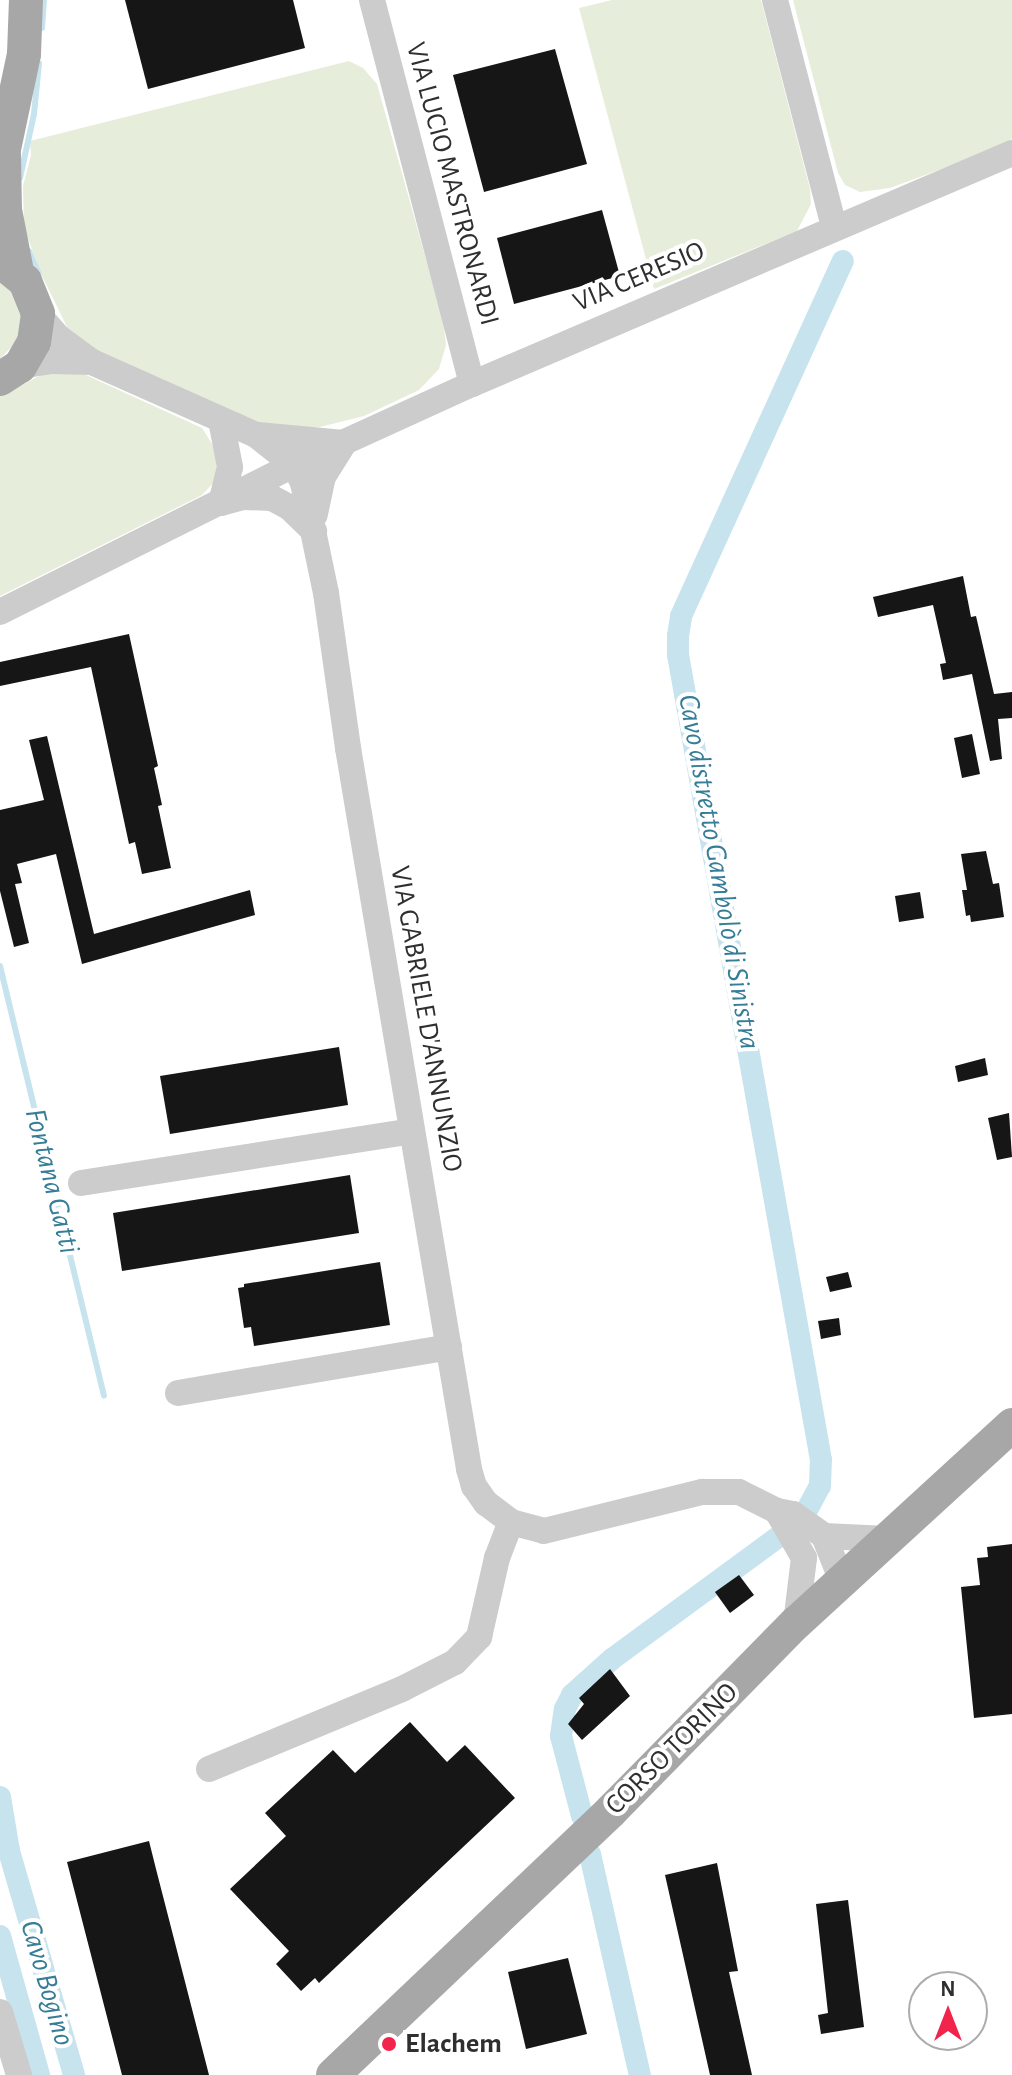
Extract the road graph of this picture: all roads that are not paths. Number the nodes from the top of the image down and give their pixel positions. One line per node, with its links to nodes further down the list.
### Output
1 (26, 0): 5 (main road)
2 (372, 0): 11 (street, VIA LUCIO MASTRONARDI)
3 (775, 0): 6 (street)
4 (1012, 153): 6 (street, VIA CERESIO)
5 (2, 162): 7 (main road)
6 (834, 227): 11 (street, VIA CERESIO)
7 (9, 266): 8 (main road)
8 (38, 314): 9 (street); 10 (main road)
9 (92, 362): 10 (street); 12 (street)
10 (10, 372)
11 (472, 384): 14 (street, VIA CERESIO)
12 (221, 420): 13 (street); 16 (street)
13 (256, 435): 14 (street); 15 (street)
14 (344, 443): 15 (street, VIA CERESIO); 17 (street)
15 (294, 465): 16 (street, VIA CERESIO); 17 (street, VIA GABRIELE D'ANNUNZIO)
16 (221, 503): 17 (street); 18 (street, VIA CERESIO)
17 (314, 531): 19 (street, VIA GABRIELE D'ANNUNZIO)
18 (0, 612)
19 (412, 1131): 20 (street); 21 (street, VIA GABRIELE D'ANNUNZIO)
20 (81, 1183)
21 (449, 1347): 22 (street); 25 (street, VIA GABRIELE D'ANNUNZIO)
22 (178, 1393)
23 (1012, 1425): 27 (main road, CORSO TORINO)
24 (777, 1511): 25 (street); 26 (street); 28 (street)
25 (511, 1522): 31 (street)
26 (824, 1536): 27 (street); 29 (street)
27 (888, 1539): 29 (main road, CORSO TORINO)
28 (804, 1558): 29 (street); 30 (street)
29 (842, 1581): 30 (main road, CORSO TORINO)
30 (796, 1623): 34 (main road, CORSO TORINO)
31 (209, 1769)
32 (0, 2012): 33 (street)
33 (19, 2075)
34 (333, 2075)

